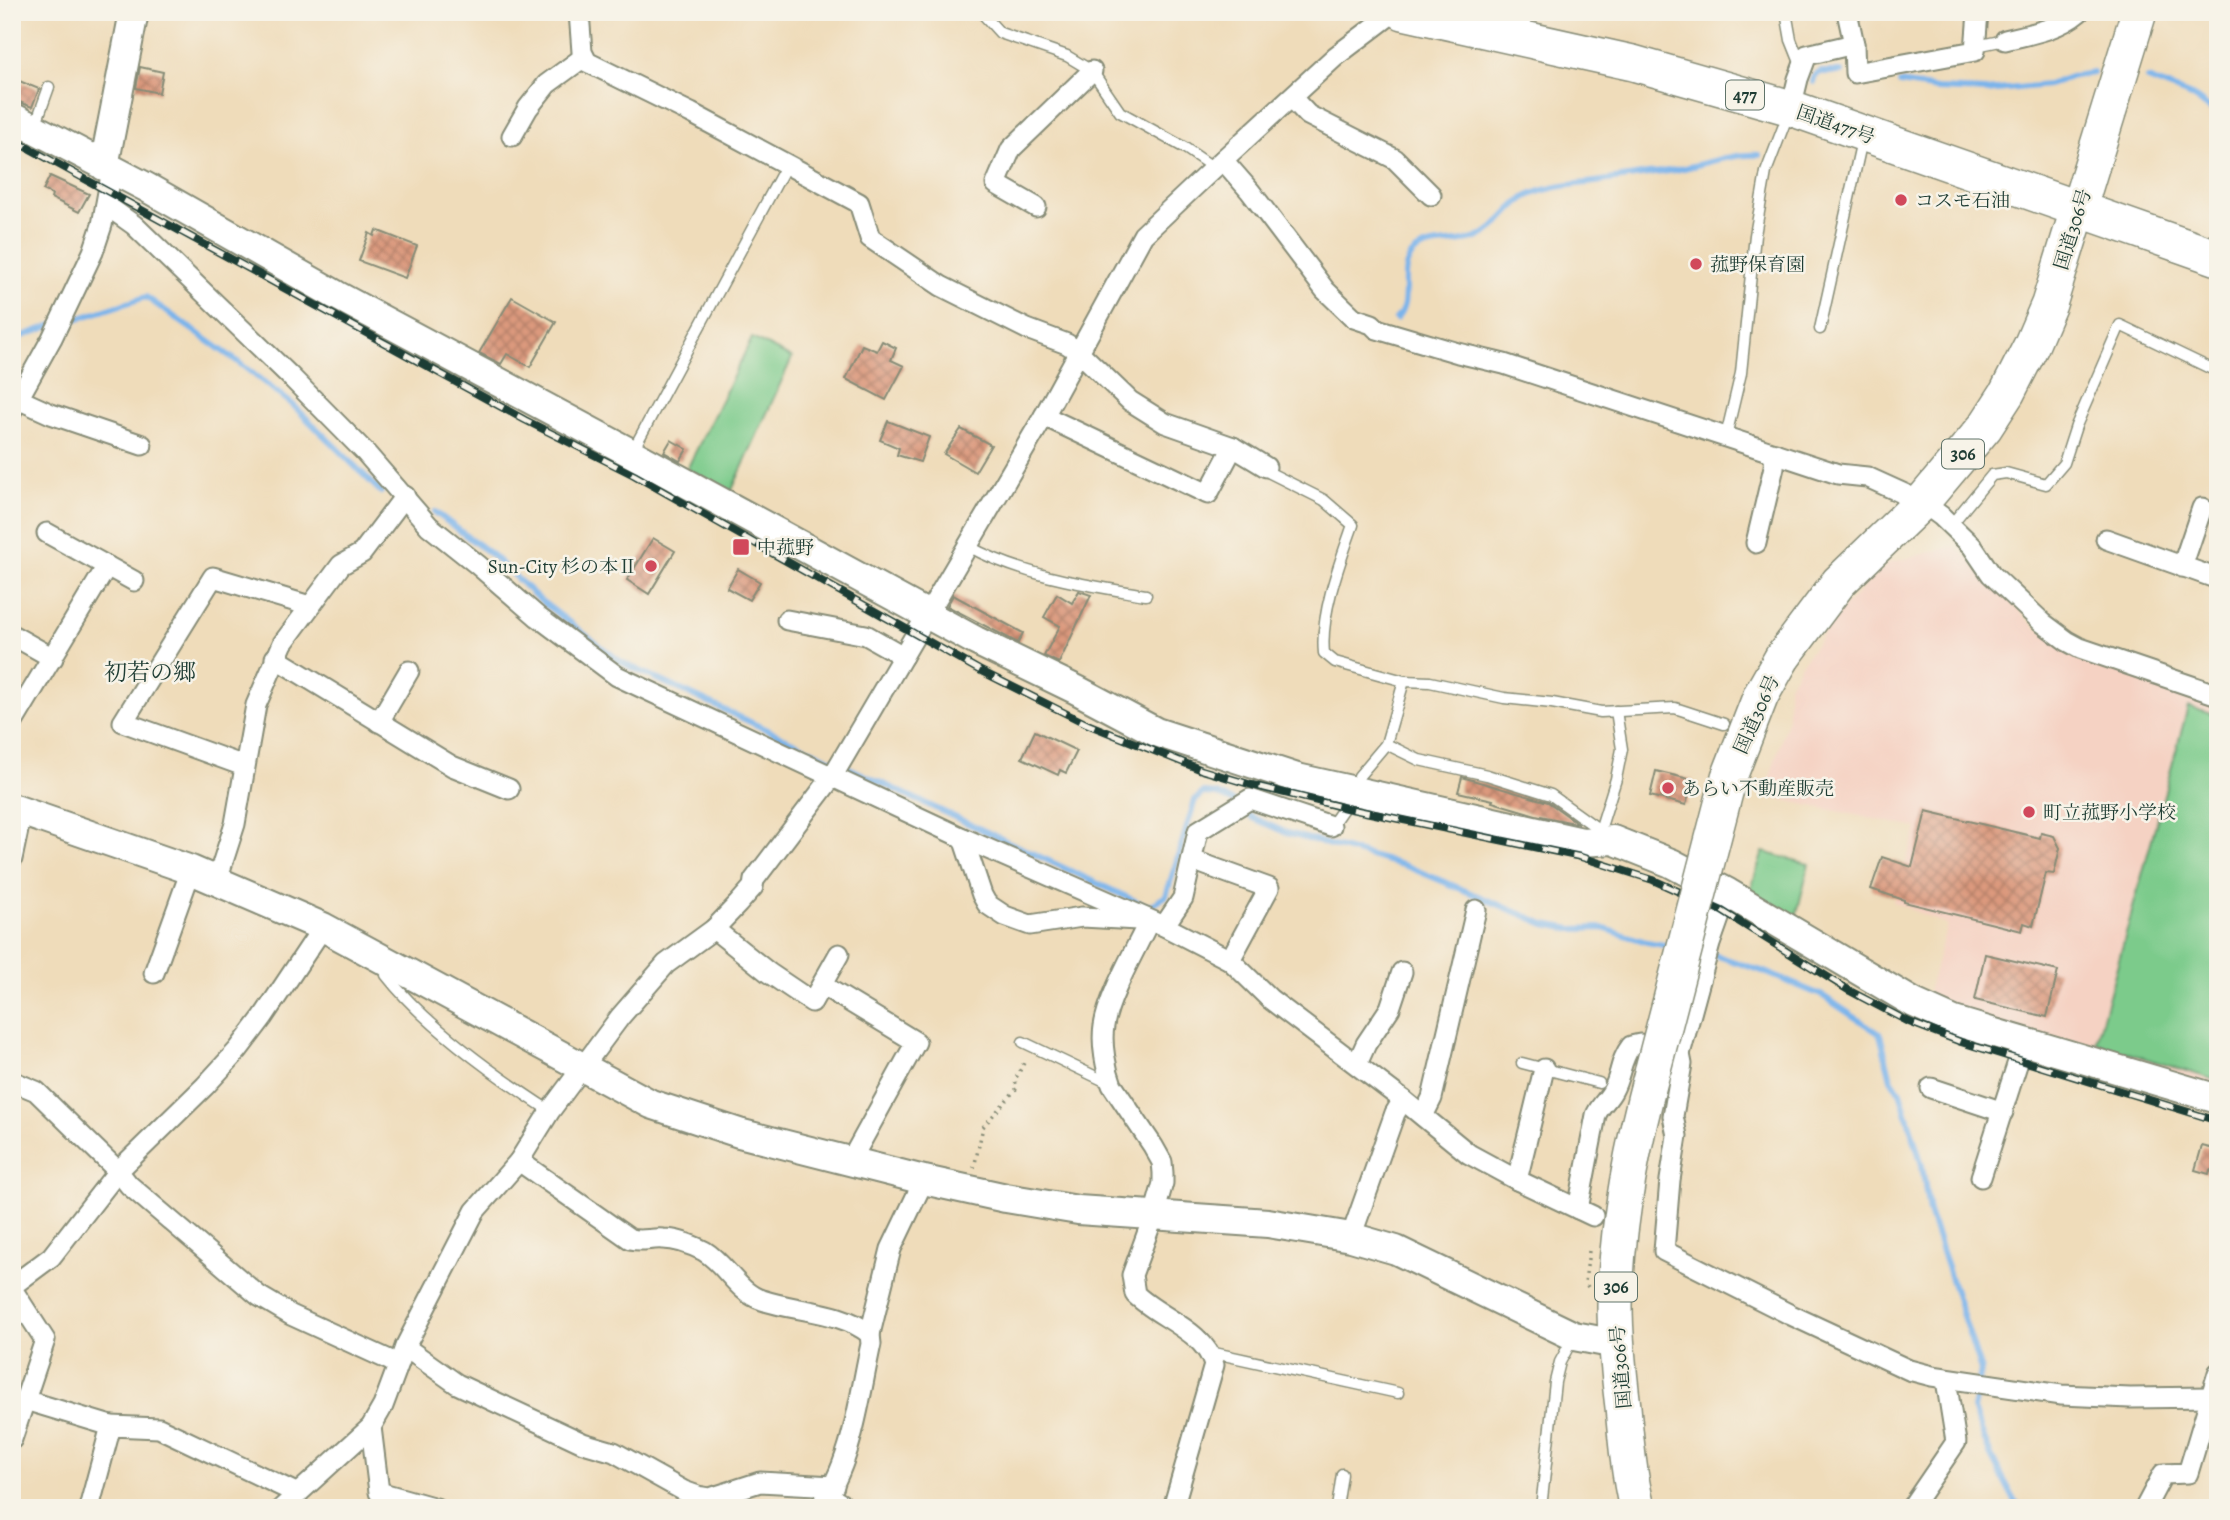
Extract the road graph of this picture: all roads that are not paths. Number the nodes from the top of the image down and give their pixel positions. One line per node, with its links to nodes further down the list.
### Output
1 (134, 12): 25 (street)
2 (579, 12): 14 (street)
3 (981, 12): 16 (lane)
4 (1394, 12): 18 (street)
5 (1403, 12): 19 (highway, 国道477号 / 477)
6 (1786, 12): 15 (lane)
7 (1847, 12): 12 (street)
8 (1978, 12): 13 (street)
9 (2079, 12): 11 (street)
10 (2139, 12): 29 (highway, 国道306号 / 306)
11 (2005, 40): 13 (lane)
12 (1854, 44): 13 (street); 15 (street)
13 (1976, 46)
14 (584, 57): 22 (street); 23 (street)
15 (1801, 66): 19 (street)
16 (1092, 71): 24 (lane); 28 (street)
17 (49, 87): 20 (lane)
18 (1292, 98): 24 (street); 26 (street)
19 (1791, 108): 21 (highway, 国道477号 / 477); 36 (lane)
20 (23, 123): 25 (street)
21 (1864, 133): 29 (highway, 国道477号 / 477); 31 (lane)
22 (512, 136)
23 (788, 164): 32 (street); 39 (lane)
24 (1219, 164): 32 (street); 36 (street)
25 (108, 168): 27 (street); 39 (street)
26 (1431, 195)
27 (106, 205): 34 (street); 42 (street)
28 (1036, 207)
29 (2079, 209): 30 (highway, 国道477号 / 477); 43 (highway, 国道306号 / 306)
30 (2218, 258)
31 (1820, 329)
32 (1079, 352): 35 (street); 38 (street)
33 (2218, 372): 45 (lane)
34 (15, 405): 37 (street)
35 (1044, 416): 38 (street); 49 (street)
36 (1726, 436): 40 (street)
37 (142, 445)
38 (1233, 447): 41 (street)
39 (631, 453): 56 (street)
40 (1775, 453): 43 (street); 48 (street)
41 (1266, 467): 63 (lane)
42 (405, 496): 55 (street); 71 (street)
43 (1922, 502): 45 (street); 94 (highway, 国道306号 / 306, bridge)
44 (2202, 508): 51 (street)
45 (1951, 525): 64 (street)
46 (47, 533): 50 (street)
47 (2106, 539): 51 (street)
48 (1756, 543)
49 (968, 546): 54 (lane); 56 (street)
50 (107, 566): 53 (street); 60 (street)
51 (2182, 567): 52 (street)
52 (2218, 579)
53 (134, 581)
54 (1146, 595)
55 (310, 606): 61 (street); 70 (street)
56 (929, 614): 59 (street); 73 (street)
57 (787, 620): 59 (street)
58 (12, 635): 60 (street)
59 (903, 656): 71 (street)
60 (53, 658): 67 (street)
61 (275, 658): 66 (street); 70 (street)
62 (409, 671): 66 (street)
63 (1404, 681): 65 (lane); 69 (lane)
64 (2218, 695)
65 (1616, 710): 68 (lane); 76 (lane)
66 (379, 722): 72 (street)
67 (12, 724)
68 (1724, 724)
69 (1386, 744): 73 (lane); 76 (lane)
70 (244, 766): 80 (street)
71 (832, 776): 77 (street); 85 (street)
72 (509, 789)
73 (1356, 790): 75 (lane); 76 (street)
74 (17, 809): 78 (street); 80 (street)
75 (1331, 826): 79 (street)
76 (1606, 835): 81 (street)
77 (963, 838): 83 (street); 83 (street)
78 (12, 859)
79 (1192, 860): 83 (street); 87 (street)
80 (204, 875): 84 (street); 89 (street)
81 (1728, 893): 92 (street); 94 (street)
82 (1476, 910): 107 (street)
83 (1156, 923): 87 (street); 101 (street)
84 (323, 927): 97 (street); 110 (street)
85 (714, 929): 91 (street); 97 (street)
86 (839, 954): 91 (street)
87 (1230, 960): 96 (street)
88 (1402, 972): 96 (street)
89 (154, 973)
90 (386, 975): 105 (lane)
91 (822, 985): 109 (street)
92 (2024, 1044): 103 (street); 106 (street)
93 (1028, 1045): 101 (lane)
94 (1666, 1062): 113 (street); 119 (highway, 国道306号 / 306); 122 (street)
95 (1522, 1063): 98 (lane)
96 (1357, 1065): 104 (street)
97 (583, 1067): 105 (street); 109 (street)
98 (1544, 1069): 100 (lane); 113 (street)
99 (12, 1081): 110 (street)
100 (1599, 1083)
101 (1112, 1085): 114 (street)
102 (1931, 1088): 106 (street)
103 (2218, 1099)
104 (1403, 1100): 107 (street); 115 (street)
105 (550, 1111): 108 (street)
106 (2003, 1112): 111 (street)
107 (1423, 1116): 113 (street)
108 (519, 1161): 117 (street); 121 (street)
109 (850, 1162): 112 (street)
110 (118, 1171): 116 (street); 121 (street)
111 (1981, 1177)
112 (924, 1180): 114 (street); 117 (street)
113 (1517, 1180)
114 (1154, 1215): 115 (street); 120 (street)
115 (1351, 1237): 118 (street)
116 (12, 1288): 125 (street)
117 (870, 1334): 131 (street)
118 (1574, 1336): 119 (street); 138 (lane)
119 (1616, 1344): 139 (highway, 国道306号 / 306)
120 (1210, 1352): 124 (lane); 136 (street)
121 (402, 1356): 127 (street); 131 (street)
122 (1955, 1381): 123 (street); 140 (street)
123 (2215, 1388): 141 (street)
124 (1398, 1392)
125 (25, 1401): 126 (street); 128 (street)
126 (111, 1426): 130 (street); 132 (street)
127 (371, 1427): 130 (street); 134 (street)
128 (12, 1439)
129 (1342, 1474): 137 (lane)
130 (299, 1494): 133 (street)
131 (827, 1497): 135 (street)
132 (89, 1508)
133 (282, 1508)
134 (436, 1508)
135 (848, 1508)
136 (1174, 1508)
137 (1337, 1508)
138 (1541, 1508)
139 (1637, 1508)
140 (1911, 1508)
141 (2145, 1508)

